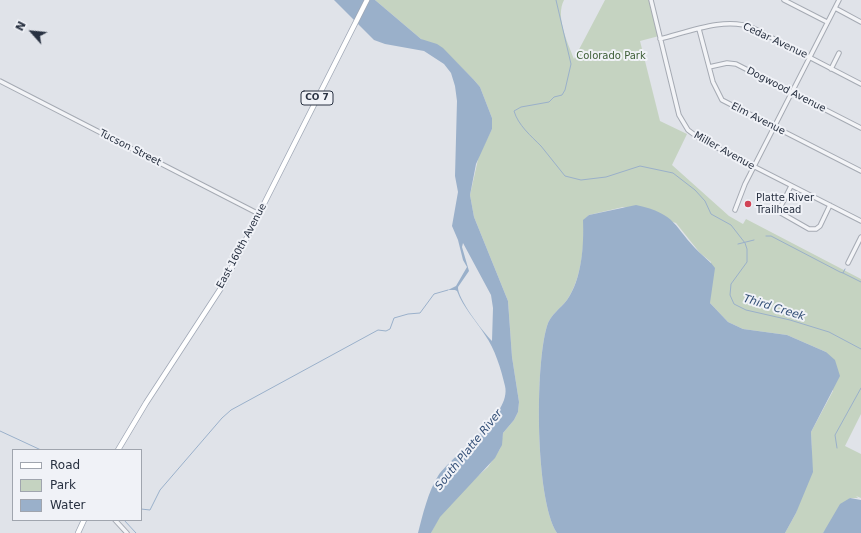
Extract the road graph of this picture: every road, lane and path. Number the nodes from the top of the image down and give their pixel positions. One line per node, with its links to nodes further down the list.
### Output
1 (367, 0): 24 (main road, East 160th Avenue / CO 7)
2 (651, 0): 9 (street, Miller Avenue)
3 (784, 0): 6 (street)
4 (839, 0): 5 (street)
5 (835, 8): 6 (street); 7 (street)
6 (827, 22): 11 (street)
7 (861, 22)
8 (699, 29): 9 (street, Cedar Avenue); 11 (street, Cedar Avenue); 12 (street, Elm Avenue)
9 (660, 39): 19 (street, Miller Avenue)
10 (839, 53): 13 (street)
11 (810, 58): 13 (street, Cedar Avenue); 16 (street)
12 (709, 67): 16 (street, Dogwood Avenue); 17 (street, Elm Avenue)
13 (831, 68): 15 (street, Cedar Avenue)
14 (0, 81): 24 (street, Tucson Street)
15 (861, 84)
16 (792, 93): 17 (street); 18 (street, Dogwood Avenue)
17 (774, 127): 19 (street); 20 (street, Elm Avenue)
18 (861, 128)
19 (754, 167): 21 (street, Miller Avenue); 23 (street)
20 (861, 172)
21 (791, 186): 22 (street, Miller Avenue); 22 (street)
22 (830, 205): 25 (street, Miller Avenue)
23 (735, 210)
24 (259, 214): 28 (main road, East 160th Avenue / CO 7)
25 (861, 221)
26 (861, 238): 27 (street)
27 (848, 263)
28 (119, 449)
29 (84, 521): 31 (main road)
30 (116, 521): 32 (street)
31 (78, 533)
32 (127, 533)

